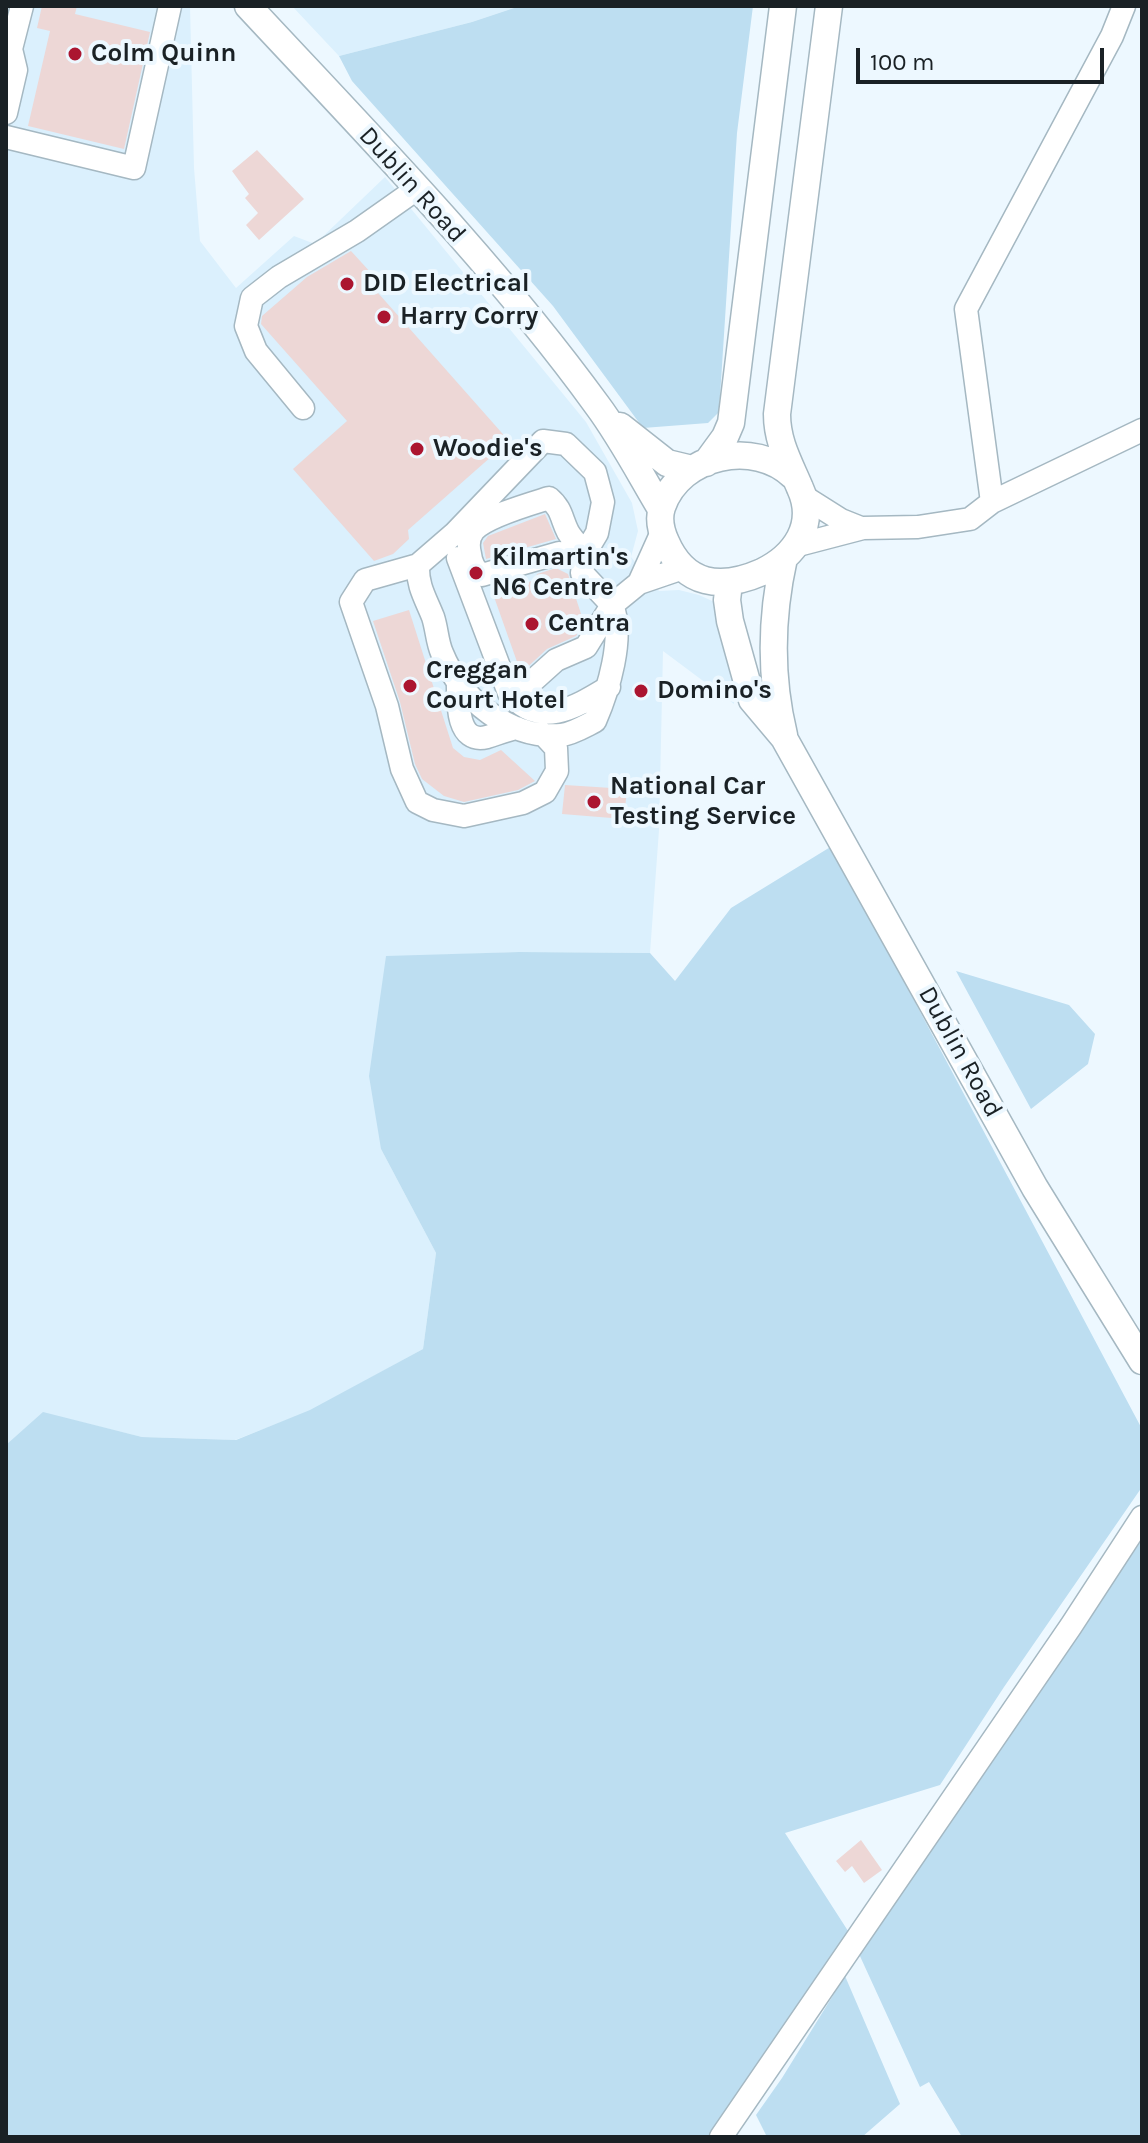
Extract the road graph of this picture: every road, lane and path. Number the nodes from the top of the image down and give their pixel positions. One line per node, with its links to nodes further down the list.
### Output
1 (22, 6): 7 (street)
2 (170, 6): 8 (street)
3 (248, 6): 9 (main road, Dublin Road)
4 (783, 6): 13 (main road)
5 (829, 6): 14 (main road)
6 (1124, 6): 15 (street)
7 (7, 104)
8 (6, 137)
9 (418, 188): 10 (main road, Dublin Road); 11 (street)
10 (599, 407): 13 (main road, Dublin Road); 16 (main road, Dublin Road)
11 (303, 408)
12 (1142, 430): 15 (street)
13 (699, 466): 14 (main road); 16 (main road)
14 (798, 486): 17 (street); 19 (main road)
15 (992, 502): 17 (street)
16 (662, 520): 22 (main road); 23 (street)
17 (863, 528): 19 (street)
18 (455, 533): 20 (street); 21 (street); 26 (street)
19 (791, 552): 24 (main road); 29 (main road, Dublin Road)
20 (584, 556): 20 (street); 25 (street)
21 (418, 565): 28 (street); 28 (street)
22 (683, 568): 23 (street); 24 (main road)
23 (639, 583): 25 (street)
24 (729, 583): 29 (main road, Dublin Road)
25 (612, 605): 26 (street); 27 (street)
26 (505, 682): 27 (street)
27 (609, 687): 28 (street)
28 (543, 734)
29 (784, 738): 30 (main road, Dublin Road)
30 (1142, 1361)
31 (1142, 1517): 32 (street)
32 (728, 2131)

